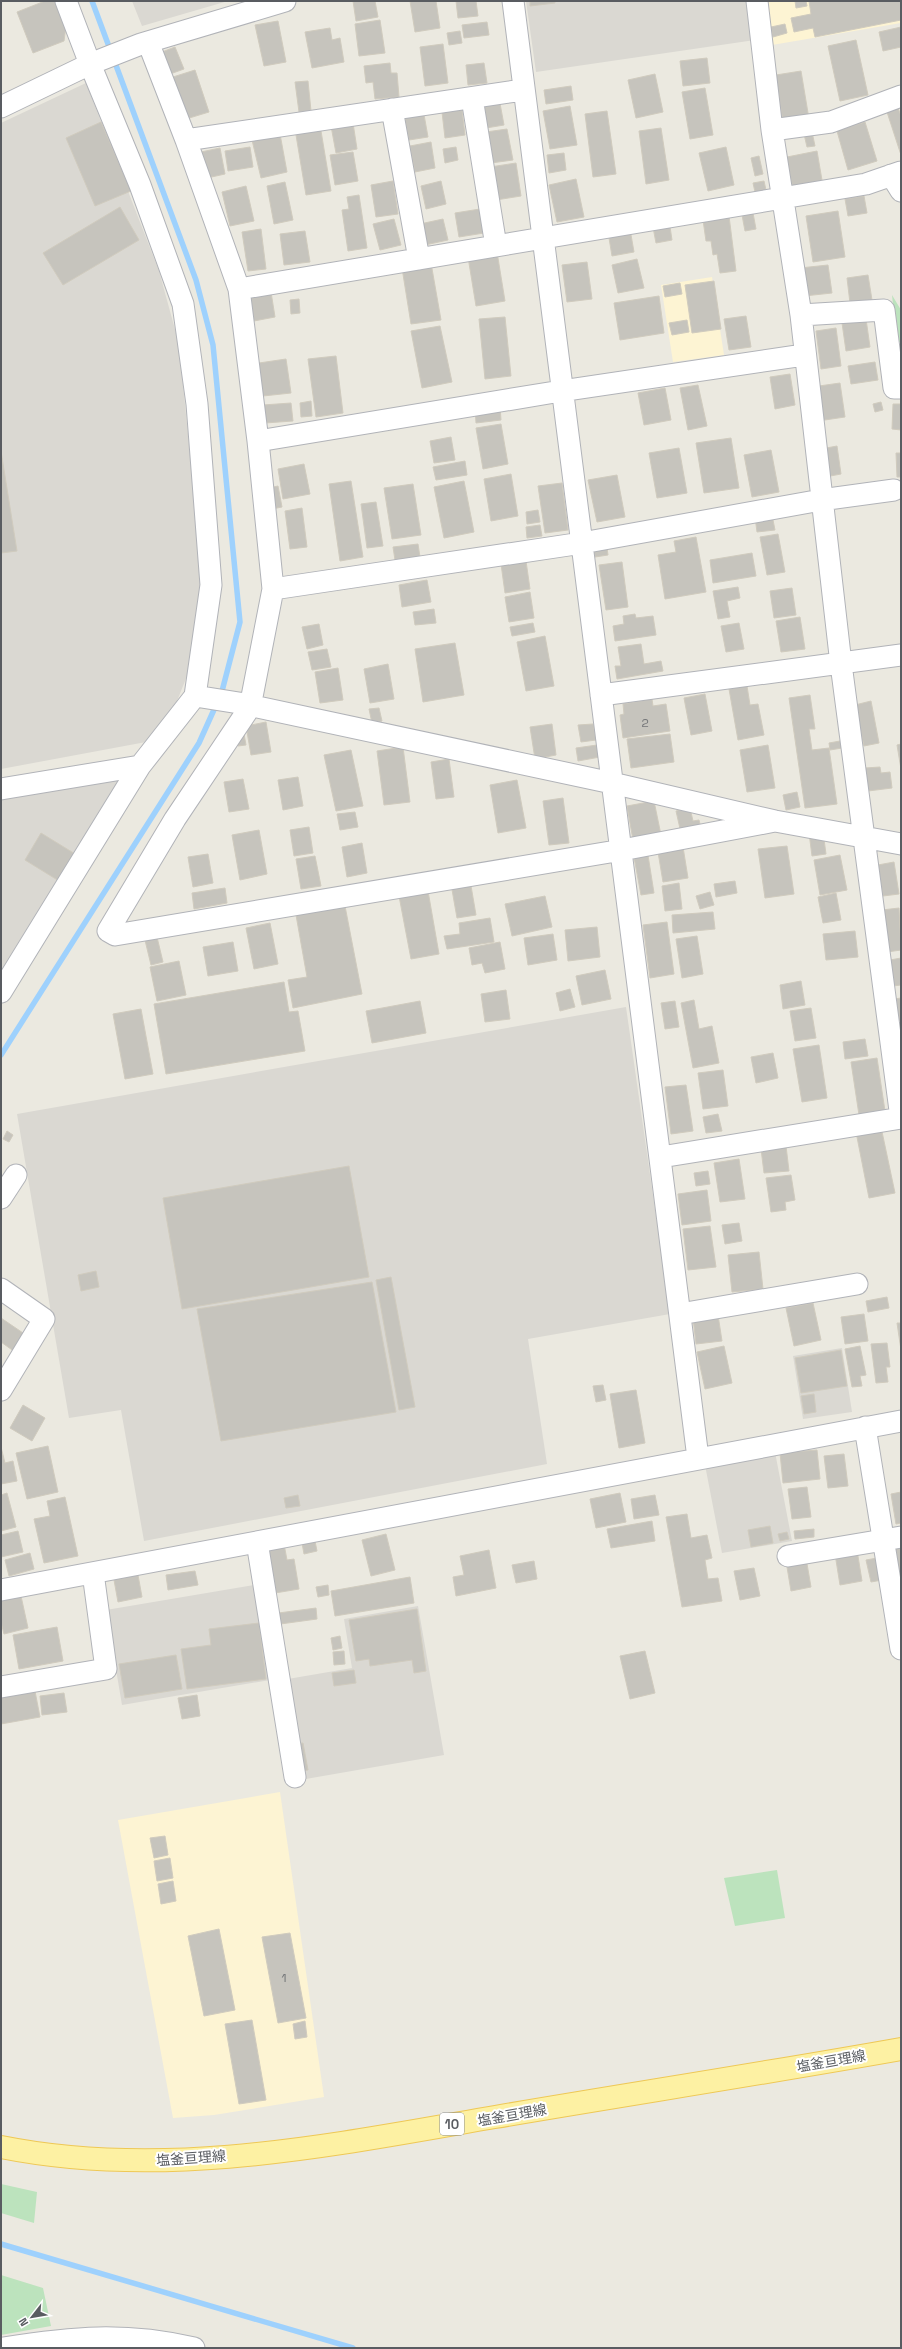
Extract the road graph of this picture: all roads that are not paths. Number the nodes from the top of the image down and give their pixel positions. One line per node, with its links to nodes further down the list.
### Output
1 (66, 1): 6 (street)
2 (285, 1): 5 (street)
3 (513, 1): 7 (street)
4 (757, 1): 12 (street)
5 (144, 43): 6 (street); 13 (street)
6 (94, 62): 10 (street); 32 (street)
7 (523, 90): 9 (street); 16 (street)
8 (901, 96): 12 (street)
9 (472, 98): 11 (street); 17 (street)
10 (1, 107)
11 (392, 109): 13 (street); 18 (street)
12 (772, 130): 15 (street)
13 (186, 140): 19 (street)
14 (898, 179): 15 (street)
15 (784, 196): 16 (street); 20 (street)
16 (542, 238): 17 (street); 23 (street)
17 (496, 246): 18 (street)
18 (419, 259): 19 (street)
19 (239, 289): 24 (street)
20 (801, 315): 21 (street); 22 (street)
21 (804, 355): 23 (street); 26 (street)
22 (901, 388)
23 (561, 391): 24 (street); 27 (street)
24 (258, 441): 28 (street)
25 (894, 490): 26 (street)
26 (821, 500): 27 (street); 30 (street)
27 (582, 543): 28 (street); 31 (street)
28 (273, 589): 33 (street)
29 (901, 655): 30 (street)
30 (841, 664): 31 (street); 38 (street)
31 (601, 695): 35 (street)
32 (195, 696): 33 (street); 34 (street)
33 (244, 705): 35 (street); 40 (street)
34 (140, 766): 36 (street); 41 (street)
35 (612, 783): 37 (street); 40 (street)
36 (1, 789)
37 (775, 820): 38 (street); 40 (street)
38 (864, 836): 39 (street); 42 (street)
39 (901, 844)
40 (622, 850): 43 (street)
41 (1, 992)
42 (898, 1078): 43 (street)
43 (660, 1157): 48 (street)
44 (16, 1175): 45 (street)
45 (1, 1198)
46 (857, 1284): 48 (street)
47 (1, 1289): 49 (street)
48 (680, 1314): 52 (street)
49 (1, 1390)
50 (901, 1421): 51 (street)
51 (865, 1427): 52 (street); 53 (street)
52 (698, 1458): 54 (street)
53 (892, 1538): 55 (street); 58 (street)
54 (257, 1542): 56 (street); 60 (street)
55 (788, 1556)
56 (93, 1573): 57 (street); 59 (street)
57 (1, 1590)
58 (901, 1649)
59 (1, 1687)
60 (295, 1777)
61 (901, 2049): 62 (main road, 塩釜亘理線 / 10)
62 (1, 2148)
63 (3, 2348): 64 (street)
64 (194, 2348)

